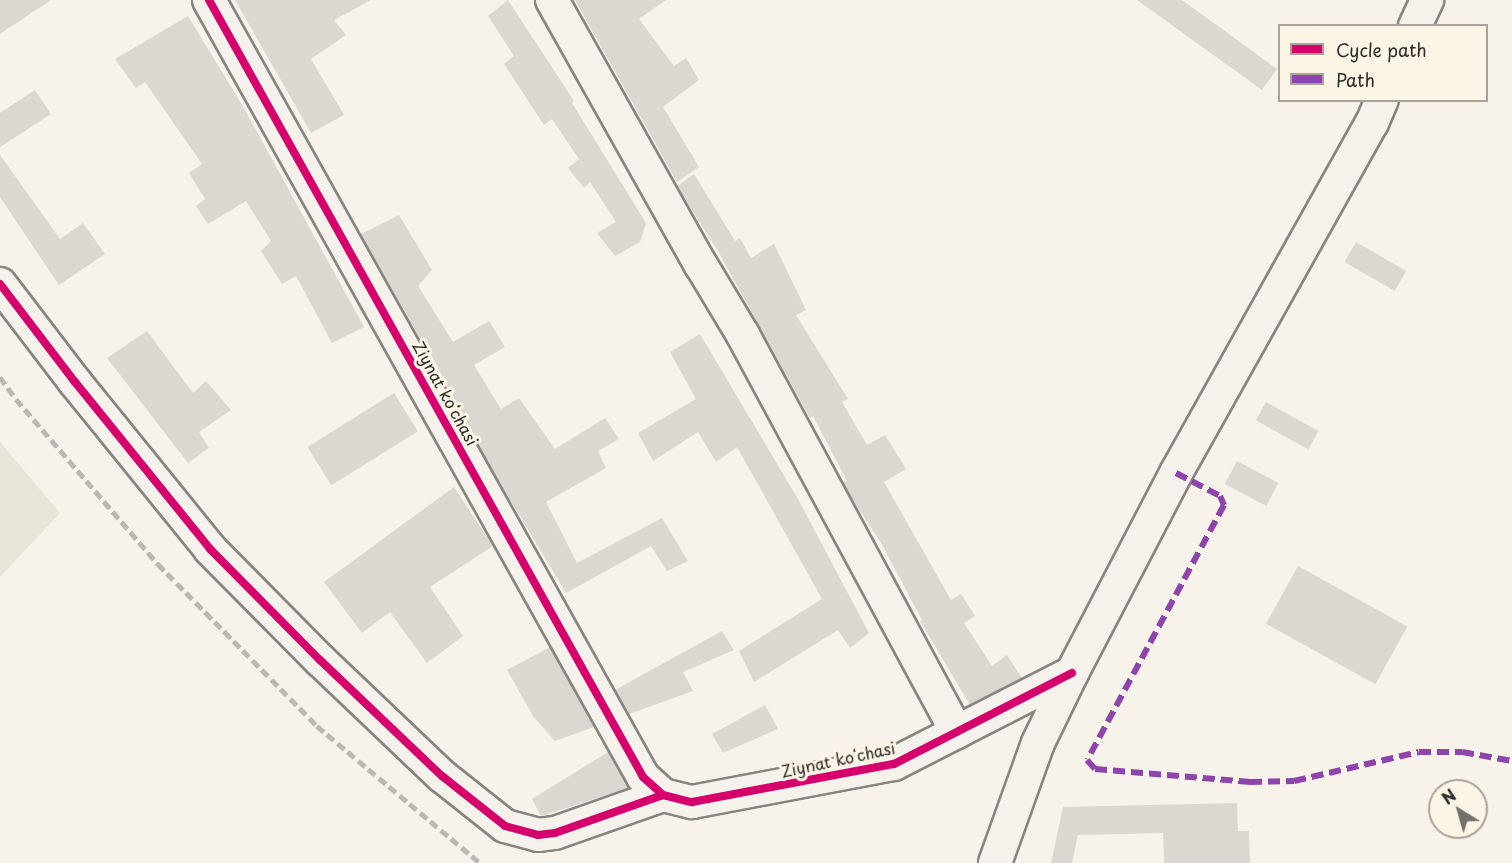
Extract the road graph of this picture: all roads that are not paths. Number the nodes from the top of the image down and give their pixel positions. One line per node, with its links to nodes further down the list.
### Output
1 (209, 0): 9 (street, Ziynat koʻchasi)
2 (552, 0): 8 (street)
3 (1427, 0): 4 (street)
4 (1416, 24)
5 (1381, 102): 7 (street)
6 (0, 284): 9 (street)
7 (1072, 673): 8 (street, Ziynat koʻchasi); 10 (street)
8 (957, 732): 9 (street, Ziynat koʻchasi)
9 (663, 795)
10 (995, 863)

